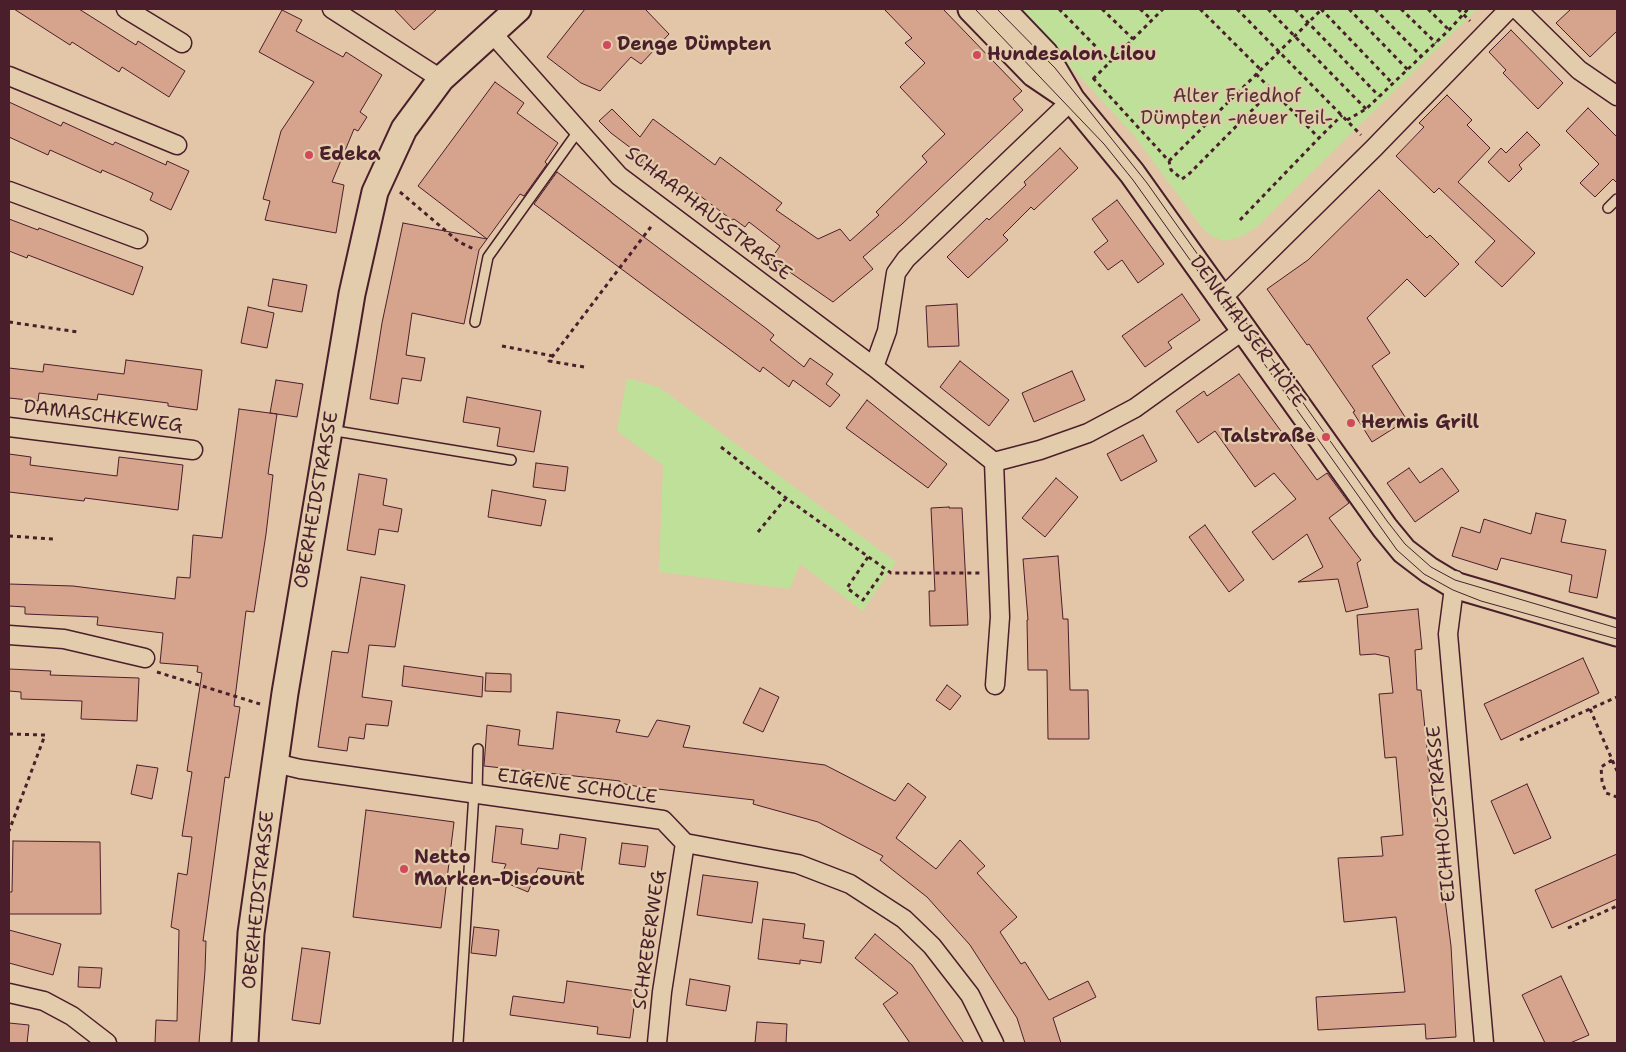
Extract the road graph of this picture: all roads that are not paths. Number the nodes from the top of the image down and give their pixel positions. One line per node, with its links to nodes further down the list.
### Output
1 (126, 9): 9 (street)
2 (332, 9): 11 (street)
3 (518, 9): 8 (street, OBERHEIDSTRASSE)
4 (971, 9): 13 (street, DENKHAUSER HÖFE)
5 (1002, 9): 13 (street, DENKHAUSER HÖFE)
6 (1509, 9): 20 (street)
7 (1517, 9): 12 (street)
8 (492, 33): 11 (street, OBERHEIDSTRASSE); 14 (street, SCHAAPHAUSSTRASSE)
9 (182, 43)
10 (9, 76): 15 (street)
11 (441, 79): 25 (street, OBERHEIDSTRASSE)
12 (1617, 96)
13 (1072, 100): 20 (street, DENKHAUSER HÖFE); 23 (street)
14 (578, 130): 21 (lane); 23 (street, SCHAAPHAUSSTRASSE)
15 (177, 146)
16 (9, 191): 19 (street)
17 (1617, 199): 18 (lane)
18 (1608, 208)
19 (138, 239)
20 (1222, 298): 22 (street, DENKHAUSER HÖFE)
21 (475, 322)
22 (1245, 329): 28 (street); 29 (street, DENKHAUSER HÖFE)
23 (874, 367): 28 (street, SCHAAPHAUSSTRASSE)
24 (9, 426): 26 (street, DAMASCHKEWEG)
25 (330, 430): 27 (lane); 35 (street, OBERHEIDSTRASSE)
26 (192, 450)
27 (511, 460)
28 (994, 462): 33 (street)
29 (1454, 583): 30 (street, DENKHAUSER HÖFE); 44 (street, EICHHOLZSTRASSE)
30 (1617, 633)
31 (9, 635): 32 (street)
32 (145, 658)
33 (995, 685)
34 (478, 749): 36 (lane)
35 (275, 763): 36 (street, EIGENE SCHOLLE); 40 (street, OBERHEIDSTRASSE)
36 (476, 793): 37 (street, EIGENE SCHOLLE); 41 (lane)
37 (685, 843): 42 (street, SCHREBERWEG); 43 (street)
38 (9, 993): 39 (street)
39 (106, 1043)
40 (245, 1043)
41 (458, 1043)
42 (657, 1043)
43 (994, 1043)
44 (1484, 1043)

